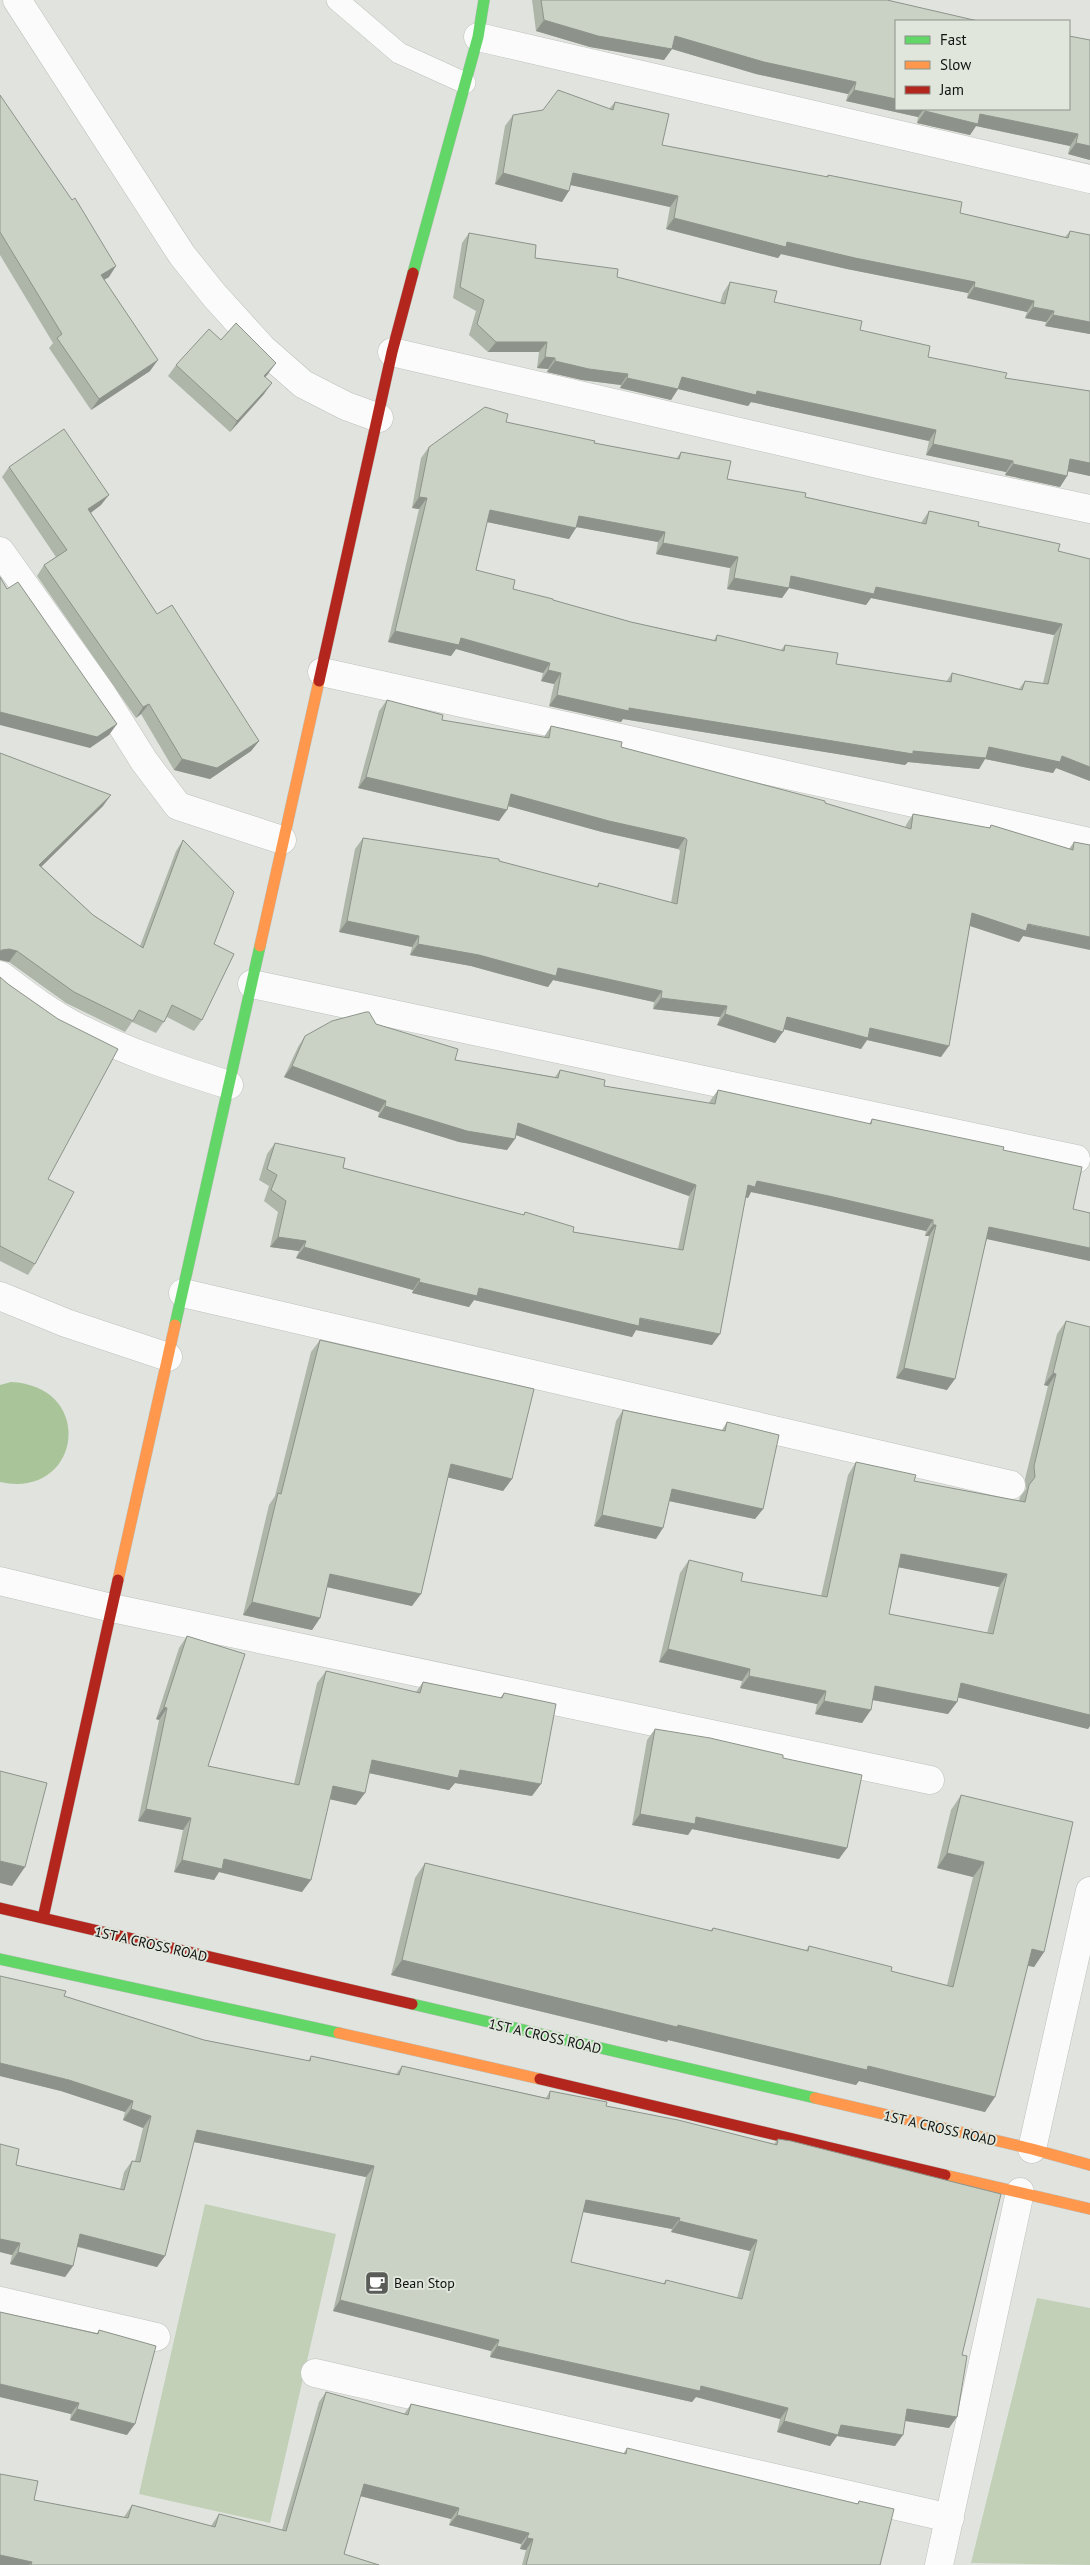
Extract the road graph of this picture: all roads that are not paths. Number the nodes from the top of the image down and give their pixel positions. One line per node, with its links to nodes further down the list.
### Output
1 (17, 0): 8 (street)
2 (337, 0): 5 (lane)
3 (484, 0): 4 (street)
4 (478, 37): 5 (street); 6 (street)
5 (466, 82): 7 (street)
6 (1090, 179)
7 (392, 352): 8 (street); 9 (street)
8 (379, 418): 11 (street)
9 (1090, 509)
10 (0, 552): 12 (street)
11 (322, 672): 12 (street); 13 (street)
12 (282, 840): 15 (street)
13 (1090, 842)
14 (0, 975): 16 (street)
15 (252, 984): 16 (street); 17 (street)
16 (229, 1085): 18 (street)
17 (1076, 1159)
18 (183, 1293): 20 (street); 21 (street)
19 (0, 1296): 20 (street)
20 (168, 1356): 23 (street)
21 (1011, 1485)
22 (0, 1581): 23 (street)
23 (112, 1608): 24 (street); 27 (street)
24 (930, 1780)
25 (1090, 1891): 29 (street)
26 (0, 1908): 27 (street, 1ST A CROSS ROAD)
27 (42, 1918): 29 (street, 1ST A CROSS ROAD)
28 (0, 1959): 31 (street)
29 (1032, 2149): 30 (street, 1ST A CROSS ROAD)
30 (1090, 2165)
31 (1020, 2192): 32 (street); 36 (street)
32 (1090, 2209)
33 (0, 2301): 34 (street)
34 (156, 2337)
35 (316, 2373): 36 (street)
36 (950, 2518): 37 (street)
37 (939, 2565)

